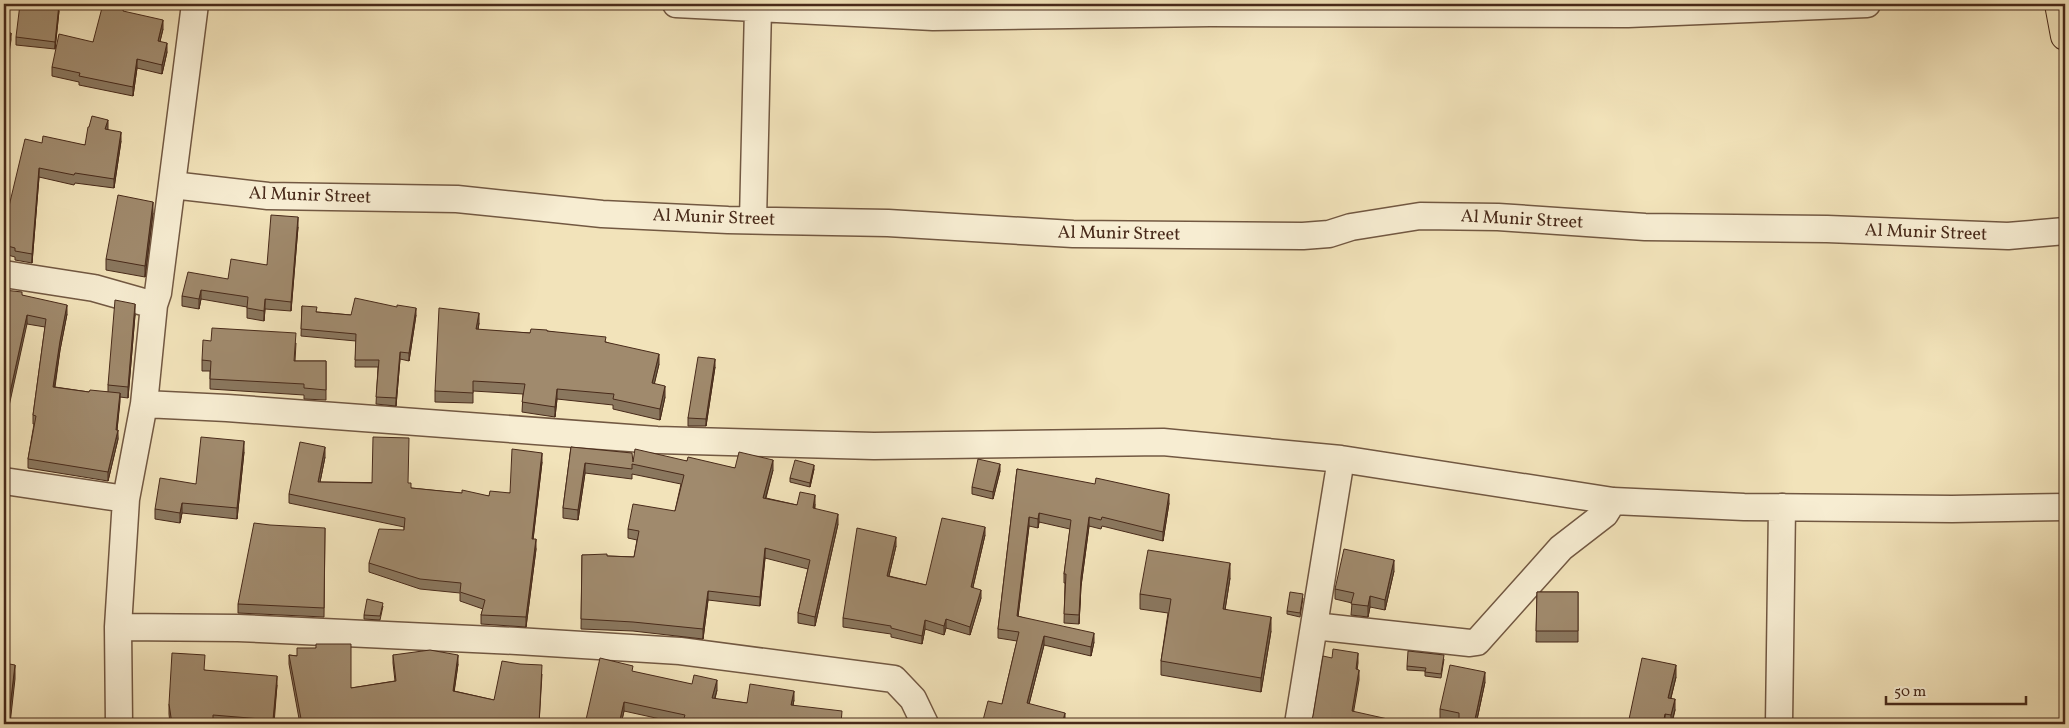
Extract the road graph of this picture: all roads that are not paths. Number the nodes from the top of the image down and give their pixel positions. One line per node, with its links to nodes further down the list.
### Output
1 (195, 4): 7 (street)
2 (676, 4): 5 (street)
3 (1867, 4): 5 (street)
4 (2058, 4): 6 (main road)
5 (758, 8): 8 (street)
6 (2065, 36)
7 (172, 185): 8 (street, Al Munir Street); 11 (street)
8 (753, 220): 9 (street, Al Munir Street)
9 (2065, 231)
10 (4, 274): 11 (street)
11 (154, 305): 12 (street)
12 (144, 404): 13 (street); 15 (street)
13 (1341, 459): 16 (street); 19 (street)
14 (4, 481): 15 (street)
15 (126, 499): 20 (street)
16 (1613, 501): 17 (street); 19 (street)
17 (1782, 507): 18 (street); 24 (street)
18 (2065, 507)
19 (1314, 626): 23 (street)
20 (118, 627): 21 (street); 22 (street)
21 (119, 724)
22 (924, 724)
23 (1298, 724)
24 (1779, 724)

